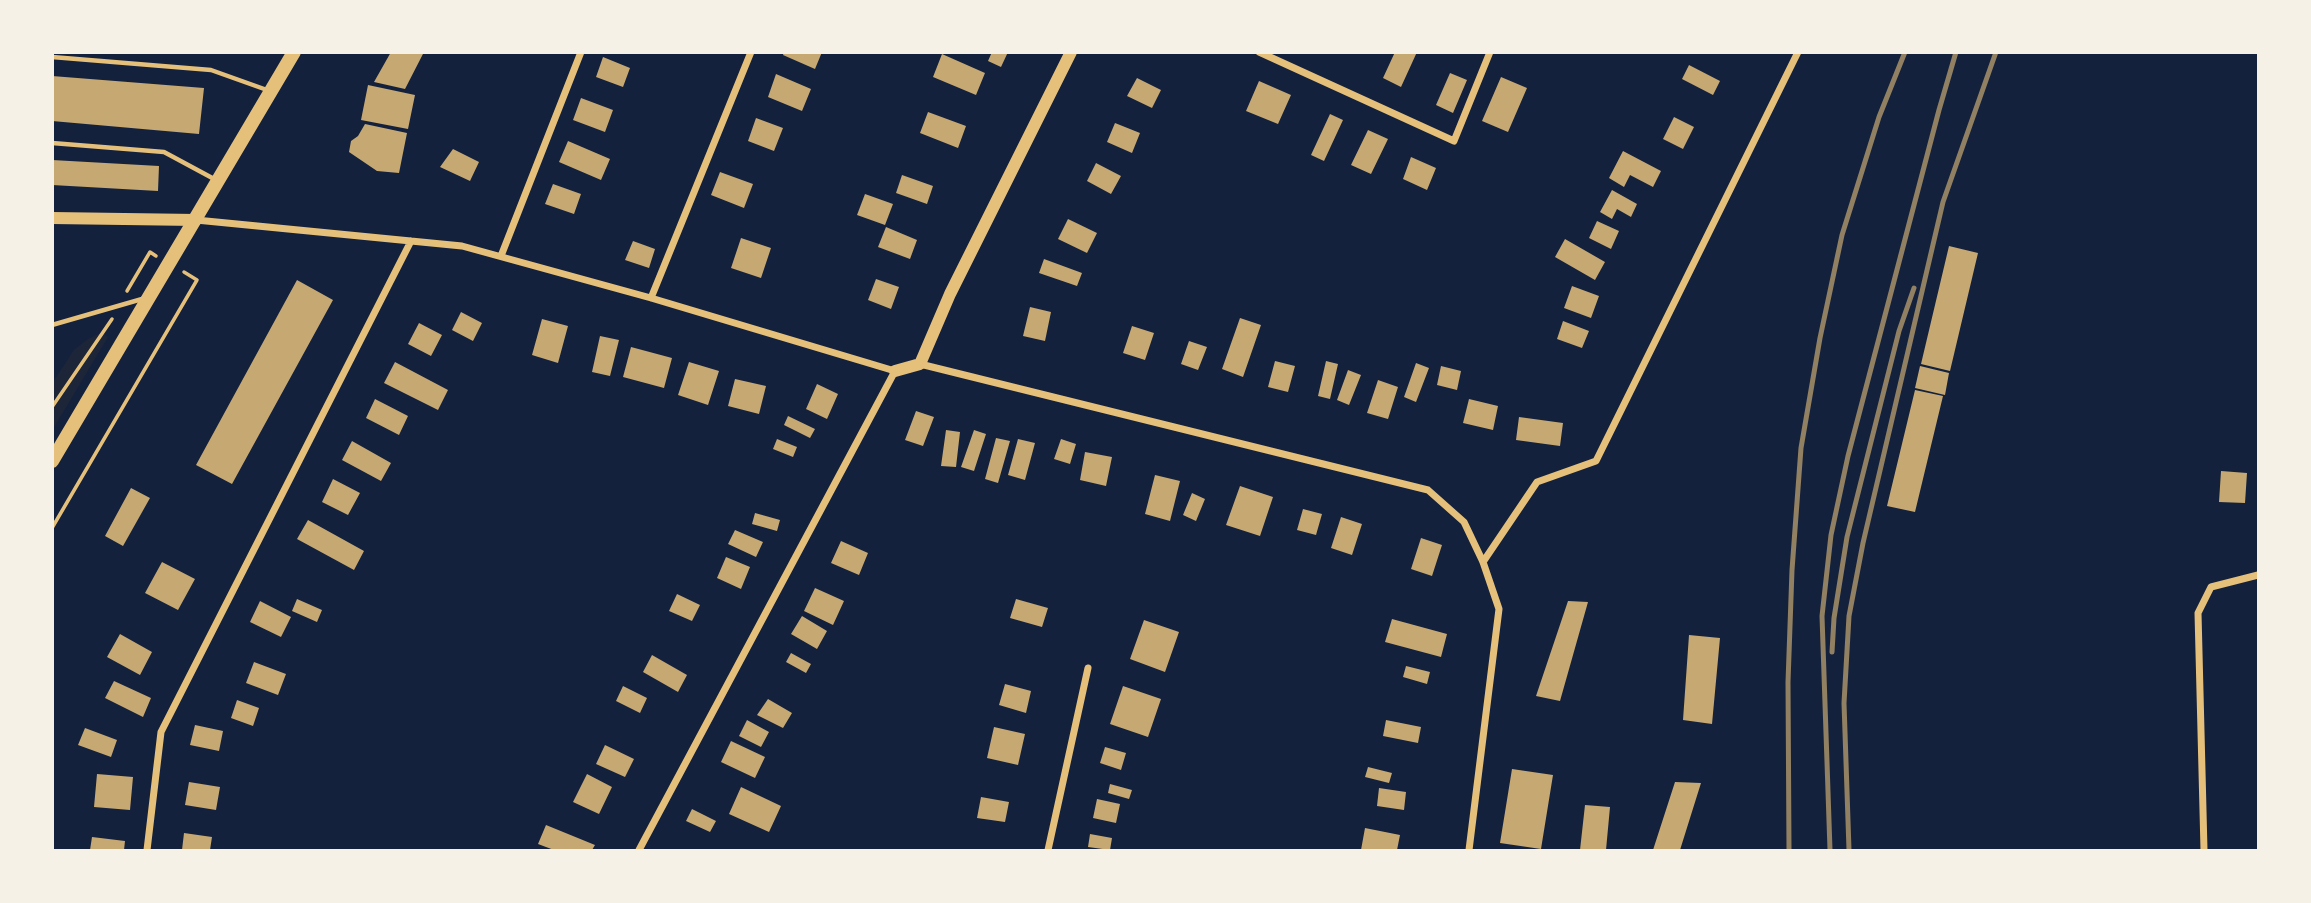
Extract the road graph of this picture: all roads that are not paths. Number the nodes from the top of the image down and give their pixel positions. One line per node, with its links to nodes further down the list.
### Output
1 (293, 52): 9 (main road)
2 (581, 52): 15 (street)
3 (751, 52): 17 (street)
4 (1071, 52): 19 (street)
5 (1259, 52): 6 (street)
6 (1490, 52)
7 (1798, 52): 22 (street)
8 (52, 57): 9 (lane)
9 (271, 91): 11 (main road)
10 (52, 143): 11 (lane)
11 (218, 181): 13 (main road)
12 (52, 218): 13 (street)
13 (196, 220): 14 (street); 16 (main road)
14 (411, 241): 15 (street); 25 (street)
15 (501, 257): 17 (street)
16 (150, 297): 18 (lane); 21 (main road)
17 (651, 298): 20 (street)
18 (52, 325)
19 (920, 364): 20 (street); 22 (street)
20 (895, 371): 26 (street)
21 (52, 461)
22 (1483, 562): 28 (street)
23 (2259, 576): 29 (street)
24 (1088, 668): 27 (street)
25 (147, 850)
26 (639, 850)
27 (1048, 850)
28 (1469, 850)
29 (2204, 850)

